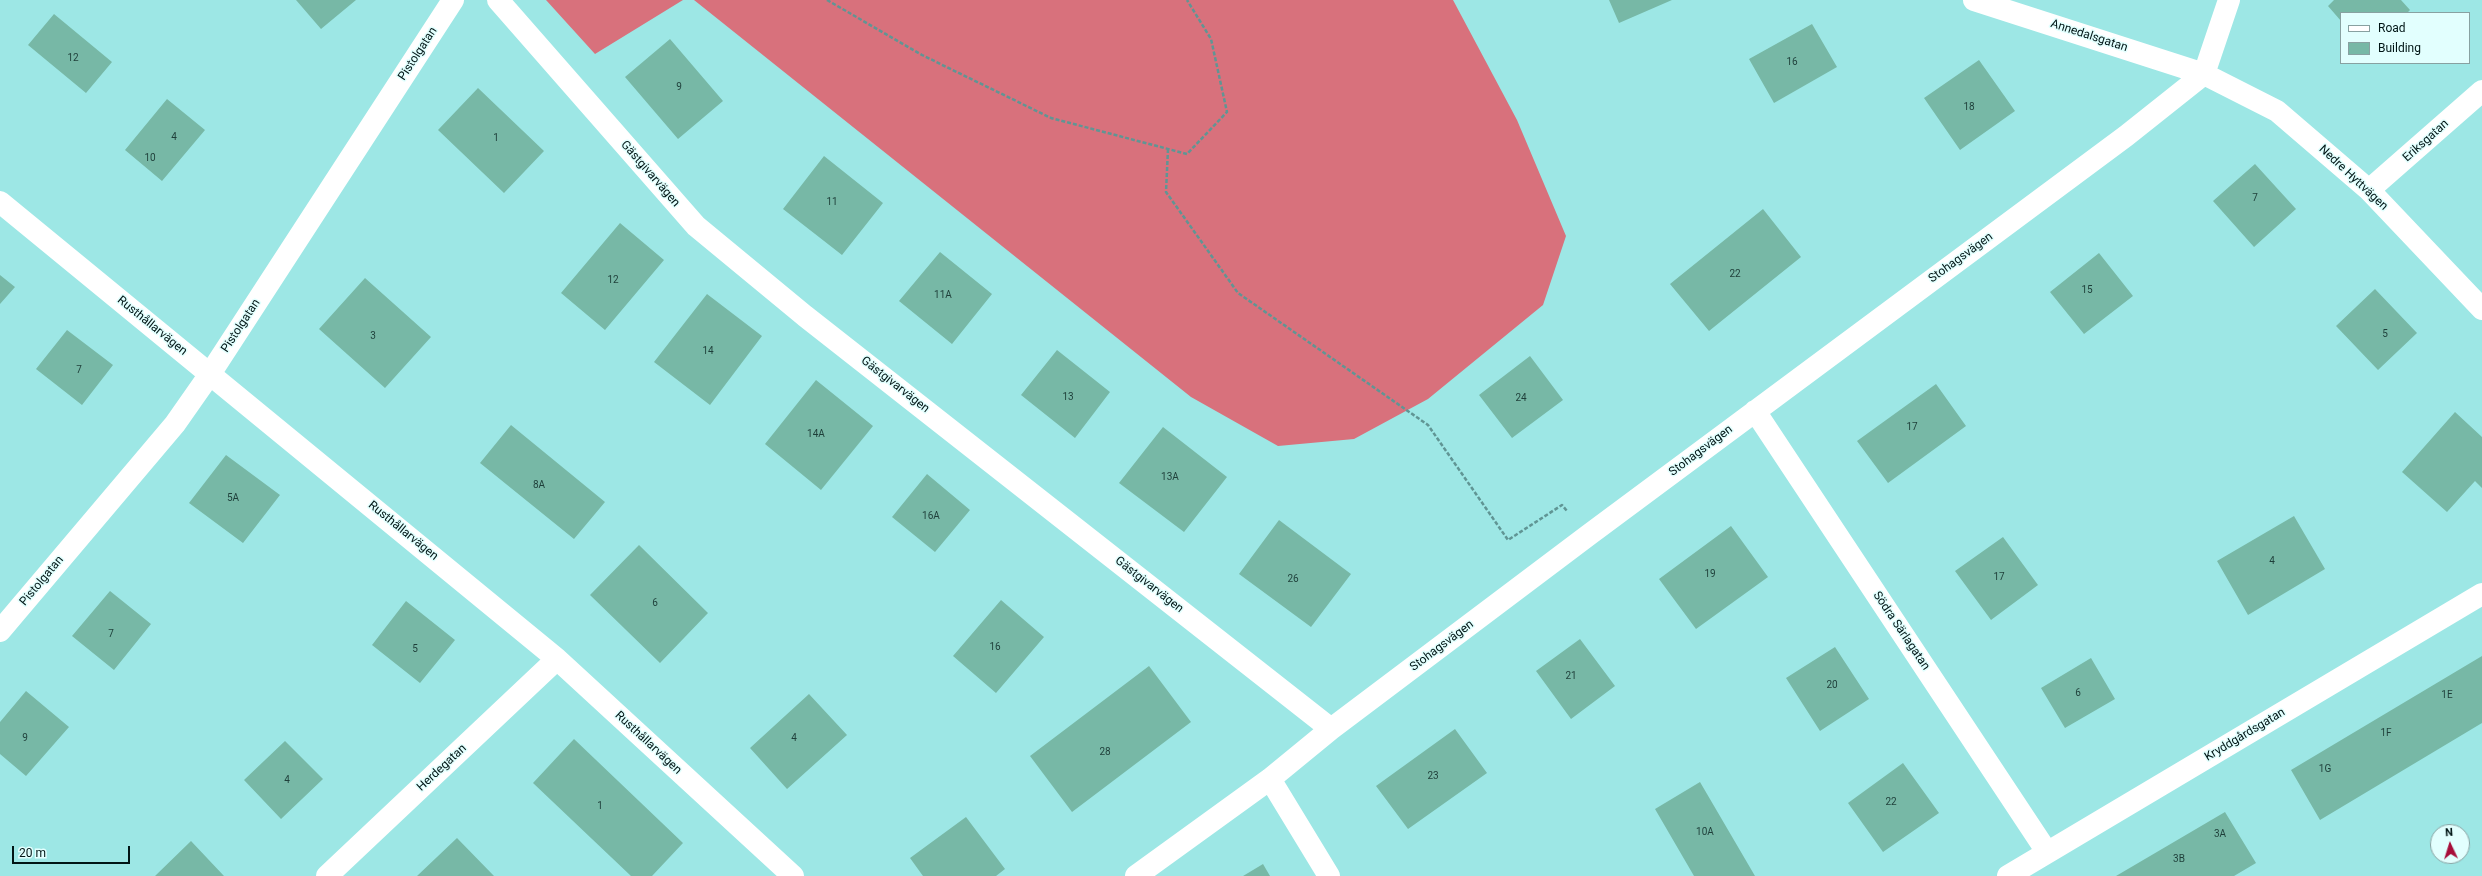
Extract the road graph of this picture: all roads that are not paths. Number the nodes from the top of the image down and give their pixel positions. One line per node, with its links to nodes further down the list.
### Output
1 (453, 0): 10 (street, Pistolgatan)
2 (498, 0): 15 (street, Gästgivarvägen)
3 (1974, 0): 5 (street, Annedalsgatan)
4 (2229, 0): 5 (street)
5 (2204, 74): 7 (street, Nedre Hyttvägen); 11 (street, Stohagsvägen)
6 (2482, 91): 7 (street, Eriksgatan)
7 (2369, 190): 9 (street, Nedre Hyttvägen)
8 (0, 202): 10 (street, Rusthållarvägen)
9 (2482, 309)
10 (210, 374): 13 (street, Pistolgatan); 14 (street, Rusthållarvägen)
11 (1755, 411): 15 (street, Stohagsvägen); 17 (street, Södra Särlagatan)
12 (2482, 594): 17 (street, Kryddgårdsgatan)
13 (0, 630)
14 (557, 659): 18 (street, Herdegatan); 19 (street, Rusthållarvägen)
15 (1331, 729): 16 (street, Stohagsvägen)
16 (1270, 779): 20 (street, Stohagsvägen); 21 (street)
17 (2047, 852): 22 (street, Kryddgårdsgatan)
18 (327, 876)
19 (793, 876)
20 (1136, 876)
21 (1329, 876)
22 (2008, 876)

